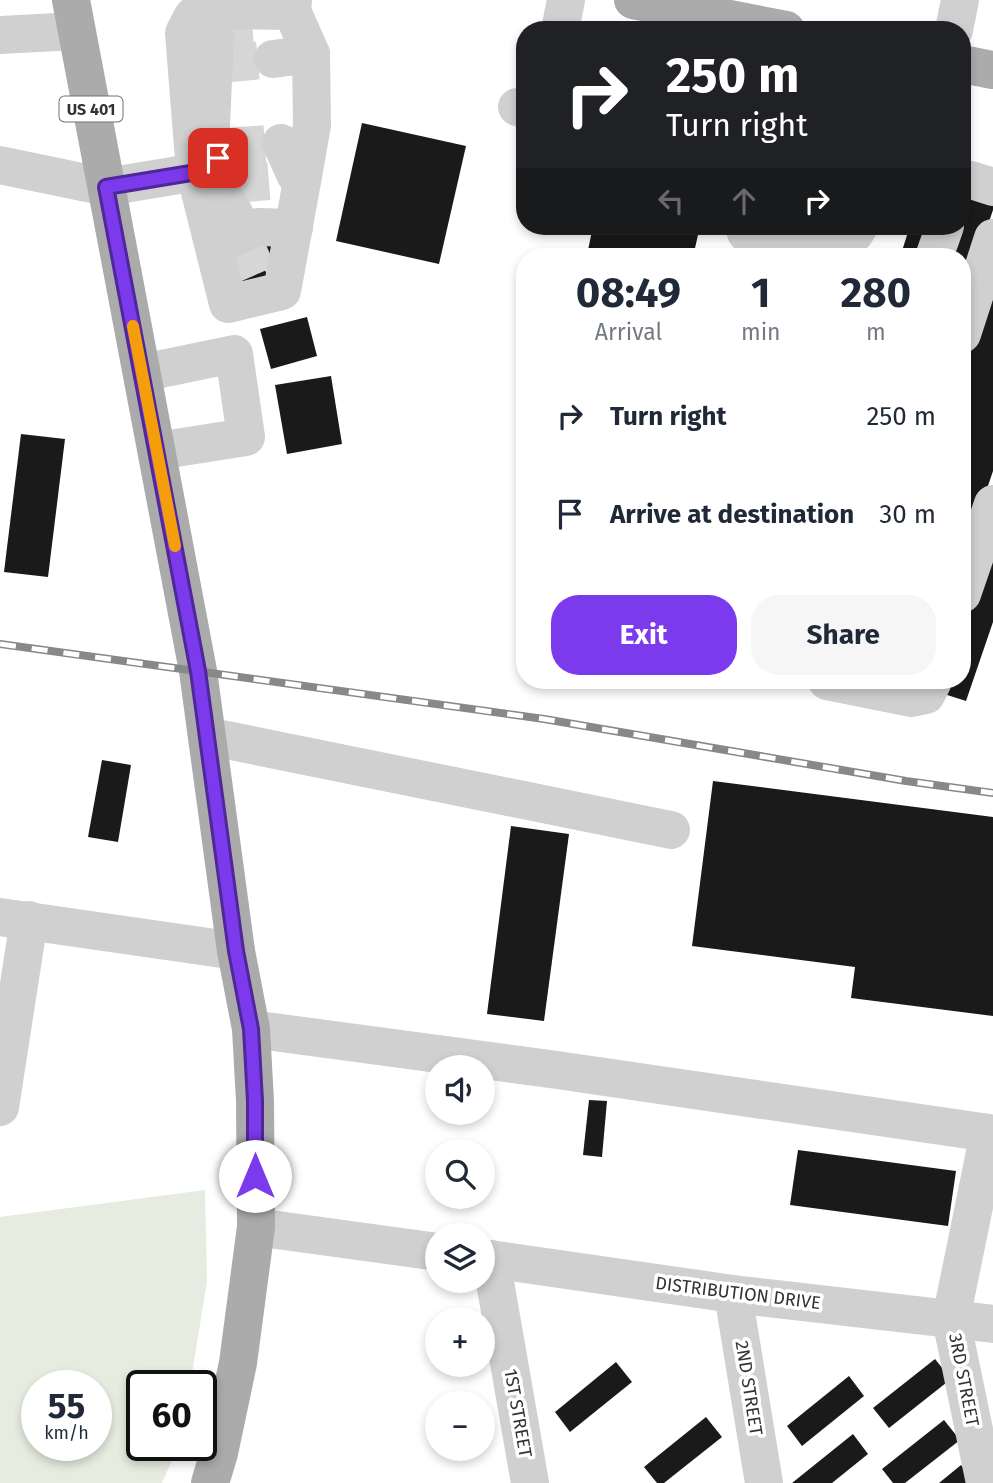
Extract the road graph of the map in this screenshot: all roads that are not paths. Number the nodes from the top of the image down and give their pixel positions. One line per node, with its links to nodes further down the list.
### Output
1 (566, 0): 5 (street)
2 (960, 0): 7 (street)
3 (646, 1): 6 (main road)
4 (74, 15): 9 (street); 16 (main road, US 401)
5 (562, 21)
6 (741, 21)
7 (956, 21)
8 (290, 31): 14 (street); 18 (street)
9 (0, 35)
10 (218, 50): 14 (street)
11 (971, 66): 12 (main road)
12 (993, 70)
13 (0, 165): 16 (street)
14 (219, 177): 16 (street); 24 (street)
15 (971, 180): 17 (street)
16 (106, 187): 26 (main road, US 401)
17 (993, 187)
18 (288, 201): 24 (street); 24 (street)
19 (748, 235): 22 (street)
20 (852, 235): 23 (street)
21 (993, 238): 25 (street)
22 (781, 248)
23 (837, 248)
24 (222, 260)
25 (971, 306)
26 (142, 373): 27 (main road, US 401); 27 (street)
27 (157, 451): 32 (main road, US 401)
28 (993, 505): 29 (street)
29 (971, 568)
30 (874, 689): 31 (street)
31 (931, 689)
32 (207, 736): 33 (street); 35 (main road, US 401)
33 (671, 830)
34 (14, 918): 35 (street); 37 (street)
35 (236, 951): 36 (main road, US 401)
36 (251, 1029): 38 (main road, US 401); 43 (street)
37 (0, 1107)
38 (256, 1227): 39 (street); 45 (main road, US 401)
39 (425, 1250)
40 (495, 1260): 42 (street, DISTRIBUTION DRIVE)
41 (494, 1293): 46 (street, 1ST STREET)
42 (733, 1294): 43 (street, DISTRIBUTION DRIVE); 47 (street, 2ND STREET)
43 (951, 1319): 44 (street, DISTRIBUTION DRIVE); 48 (street, 3RD STREET)
44 (993, 1324)
45 (210, 1483)
46 (530, 1483)
47 (764, 1483)
48 (985, 1483)

